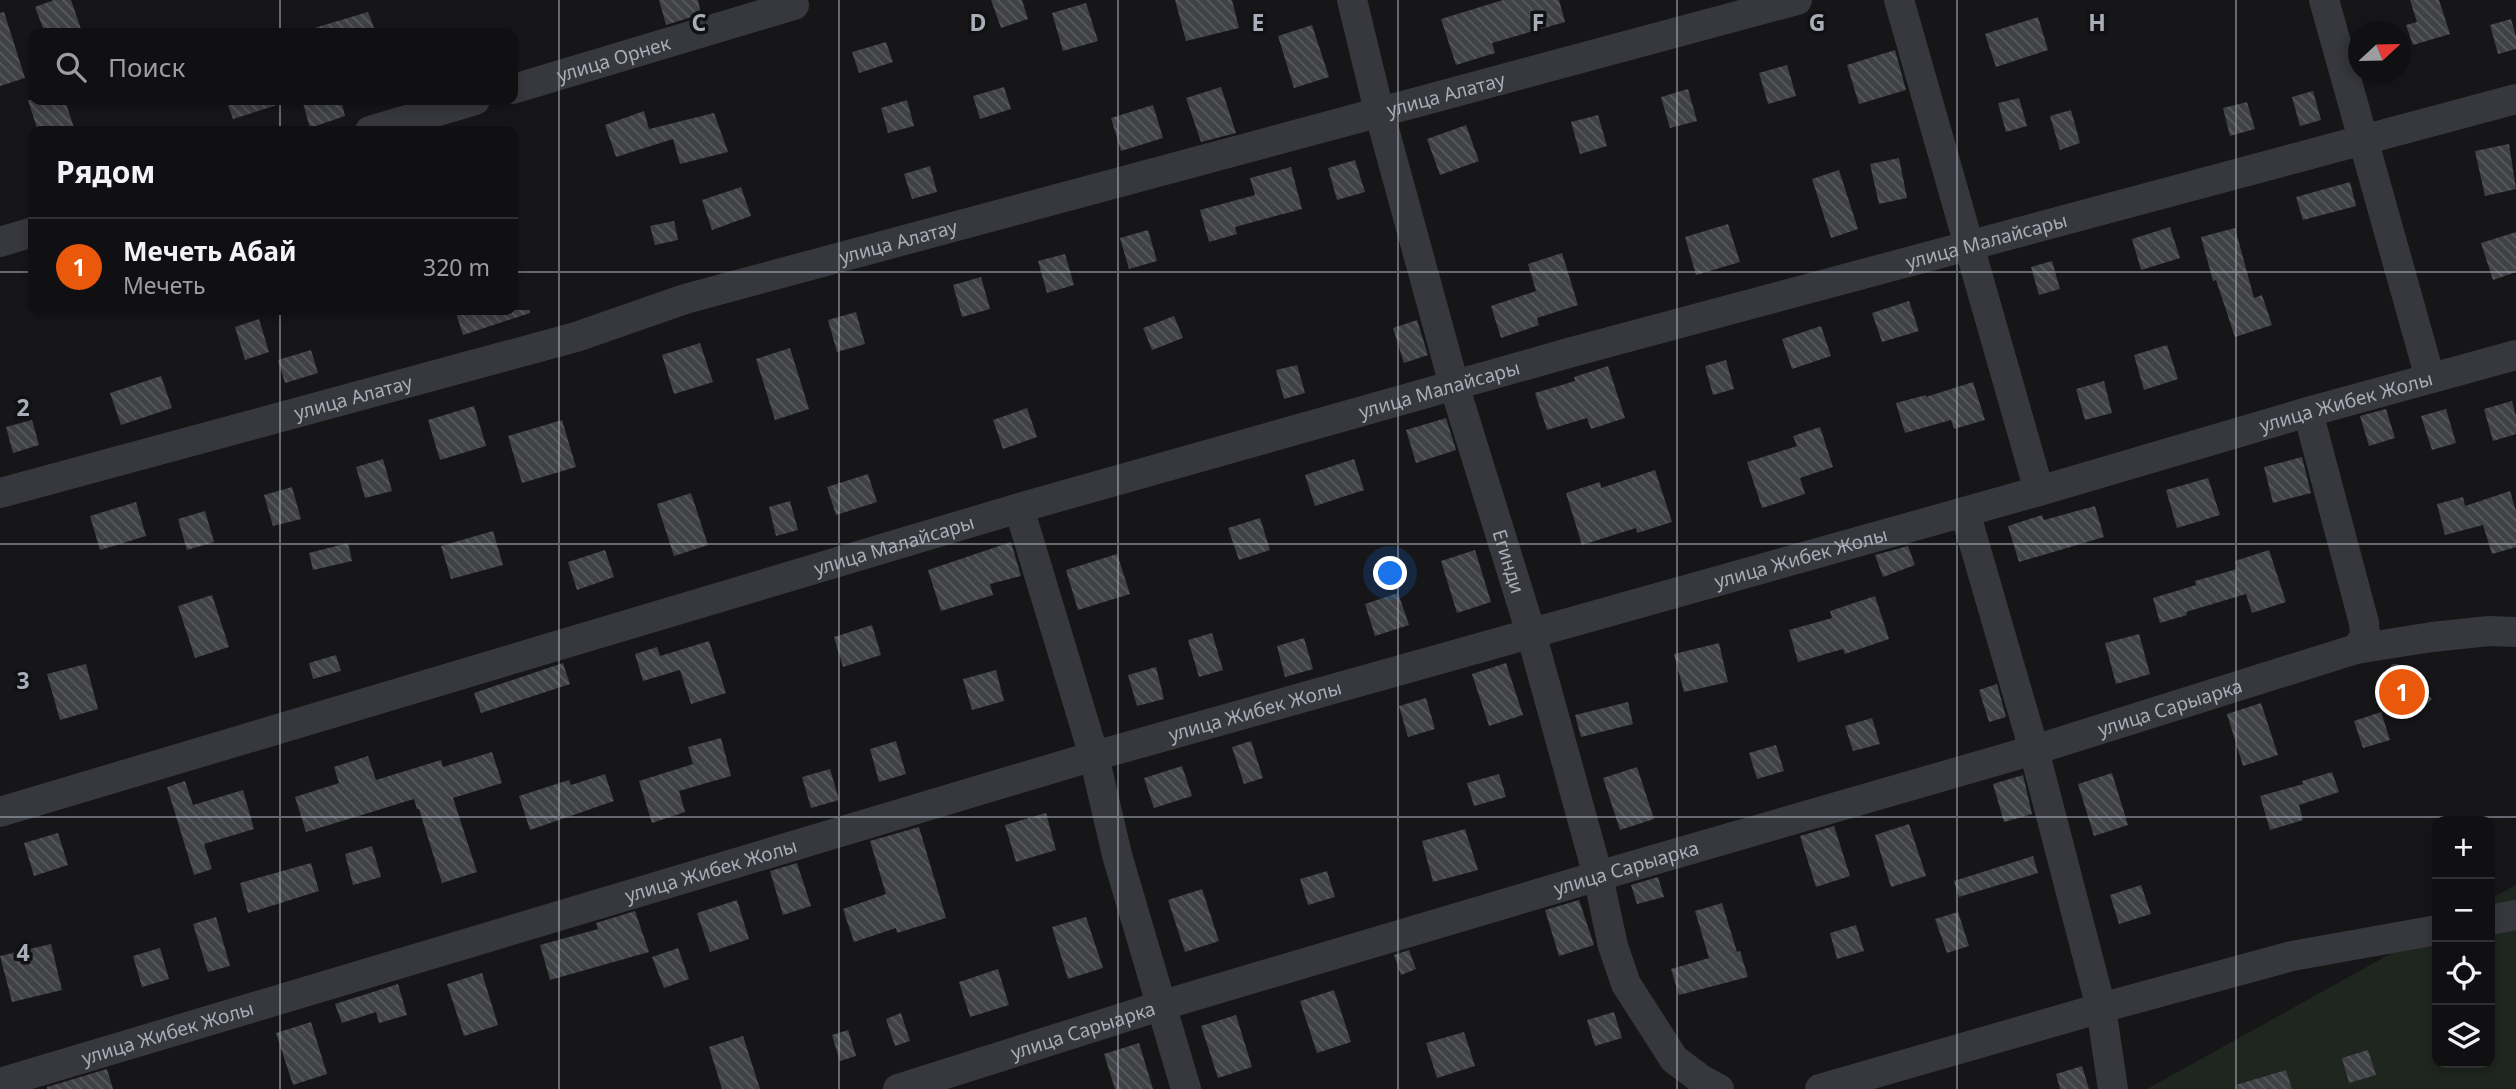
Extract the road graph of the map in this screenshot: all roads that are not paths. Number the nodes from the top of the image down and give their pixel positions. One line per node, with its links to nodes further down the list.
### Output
1 (1352, 0): 9 (street, Егинди)
2 (1797, 0): 9 (street, улица Алатау)
3 (1899, 0): 14 (street)
4 (2324, 0): 11 (street)
5 (794, 5): 6 (street, улица Орнек)
6 (518, 88)
7 (2516, 99): 11 (street, улица Малайсары)
8 (458, 105): 10 (street)
9 (1379, 111): 17 (street, Егинди); 20 (street, улица Алатау)
10 (387, 126)
11 (2363, 140): 14 (street, улица Малайсары); 16 (street)
12 (28, 234): 13 (street)
13 (0, 242)
14 (1969, 246): 17 (street, улица Малайсары); 19 (street)
15 (2516, 355): 16 (street, улица Жибек Жолы)
16 (2430, 378): 18 (street, улица Жибек Жолы)
17 (1454, 385): 21 (street, улица Малайсары); 24 (street, Егинди)
18 (2308, 412): 19 (street, улица Жибек Жолы); 25 (street)
19 (2039, 491): 22 (street, улица Жибек Жолы)
20 (0, 493)
21 (1019, 508): 27 (street); 28 (street, улица Малайсары)
22 (1965, 512): 24 (street, улица Жибек Жолы); 26 (street)
23 (2516, 632): 25 (street, улица Сарыарка)
24 (1531, 633): 27 (street, улица Жибек Жолы); 29 (street, Егинди)
25 (2356, 649): 26 (street, улица Сарыарка)
26 (2034, 750): 29 (street, улица Сарыарка); 34 (street)
27 (1094, 756): 33 (street); 35 (street, улица Жибек Жолы)
28 (0, 812)
29 (1598, 876): 33 (street, улица Сарыарка); 38 (street, Егинди)
30 (2516, 915): 31 (street)
31 (2495, 919)
32 (2432, 931): 34 (street)
33 (1163, 1005): 36 (street, улица Сарыарка); 37 (street)
34 (2101, 1008): 39 (street); 40 (street)
35 (0, 1083)
36 (898, 1089)
37 (1186, 1089)
38 (1719, 1089)
39 (1820, 1089)
40 (2113, 1089)

